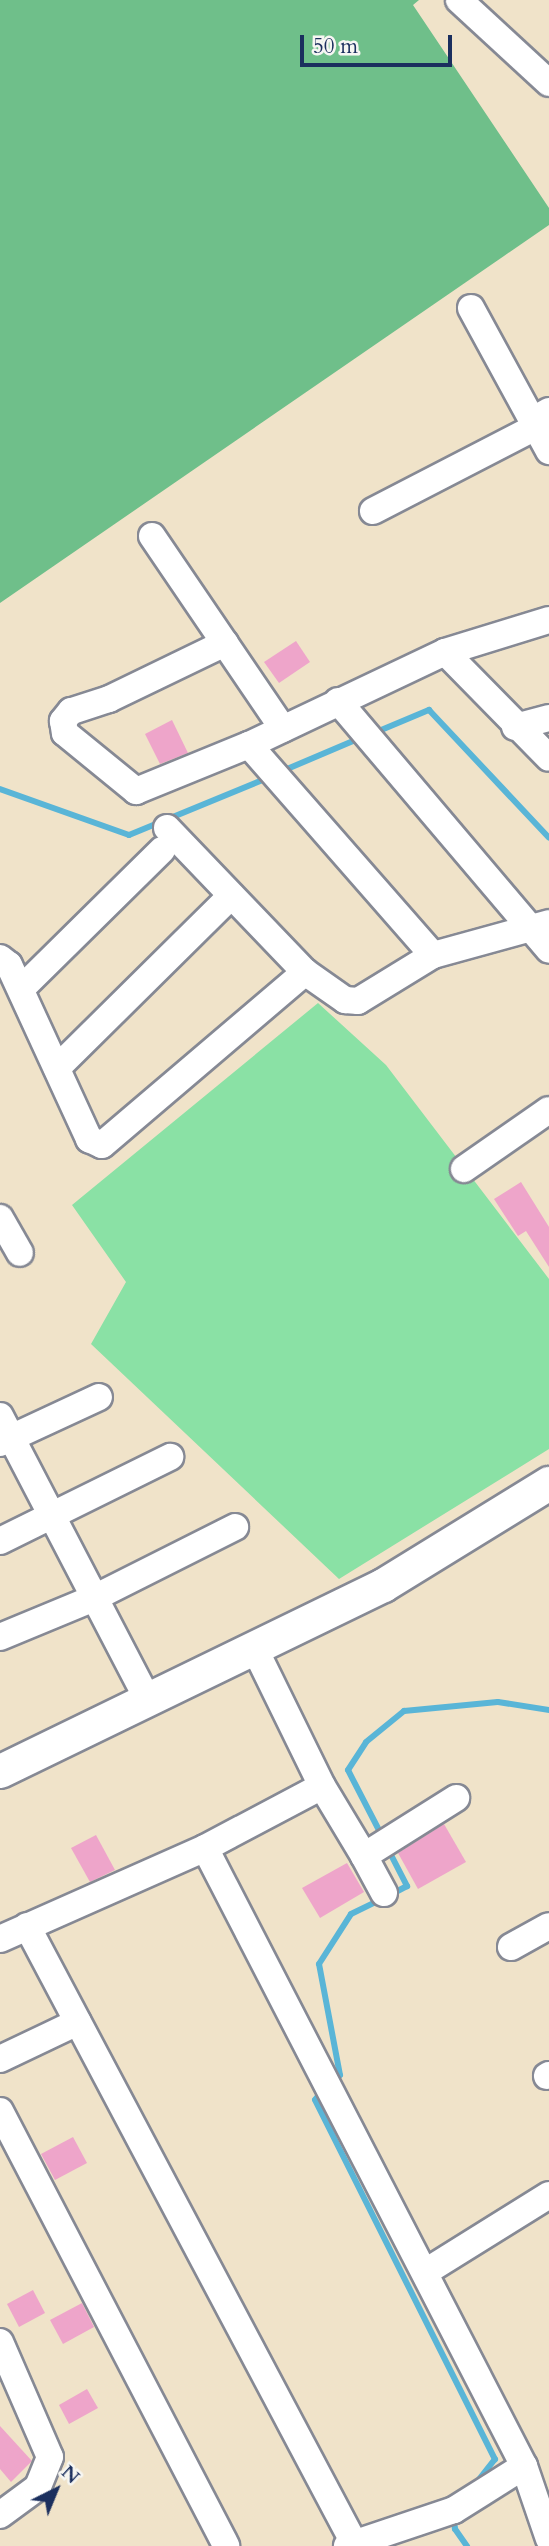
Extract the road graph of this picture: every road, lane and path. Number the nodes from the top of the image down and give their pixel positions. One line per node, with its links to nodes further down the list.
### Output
1 (459, 0): 2 (street)
2 (549, 83)
3 (471, 308): 4 (street)
4 (542, 419): 5 (street); 6 (street)
5 (549, 451)
6 (373, 511)
7 (152, 536): 9 (street)
8 (549, 620): 10 (street)
9 (225, 643): 14 (street); 15 (street)
10 (445, 652): 11 (street); 13 (street)
11 (338, 701): 14 (street); 18 (street)
12 (549, 718): 13 (street)
13 (514, 727): 16 (street)
14 (283, 729): 15 (street)
15 (249, 745): 20 (street)
16 (549, 758)
17 (232, 896): 22 (street); 23 (street); 24 (street)
18 (540, 924): 19 (street); 20 (street)
19 (549, 950)
20 (433, 955): 22 (street)
21 (0, 958): 23 (street)
22 (305, 972): 24 (street)
23 (21, 989): 24 (street)
24 (57, 1068)
25 (549, 1110): 26 (street)
26 (464, 1170)
27 (0, 1218): 28 (street)
28 (20, 1253)
29 (99, 1397): 30 (street)
30 (4, 1432): 33 (street)
31 (170, 1458): 33 (street)
32 (549, 1483): 38 (main road)
33 (52, 1517): 35 (street); 36 (street)
34 (235, 1527): 36 (street)
35 (0, 1541)
36 (94, 1598): 37 (street); 39 (street)
37 (0, 1637)
38 (255, 1649): 39 (main road); 41 (street)
39 (149, 1702): 40 (main road)
40 (0, 1772)
41 (322, 1786): 43 (street); 44 (street)
42 (456, 1798): 44 (street)
43 (205, 1849): 46 (street); 54 (street)
44 (369, 1854): 45 (street)
45 (384, 1893)
46 (27, 1926): 48 (street); 50 (street)
47 (549, 1926): 49 (street)
48 (0, 1939)
49 (511, 1947)
50 (78, 2022): 51 (street); 60 (street)
51 (0, 2059)
52 (0, 2111): 61 (street)
53 (546, 2205): 54 (street)
54 (426, 2271): 57 (street)
55 (0, 2342): 56 (street)
56 (7, 2374): 58 (street)
57 (524, 2466): 59 (street); 60 (street)
58 (0, 2515)
59 (549, 2539)
60 (351, 2544)
61 (226, 2546)

